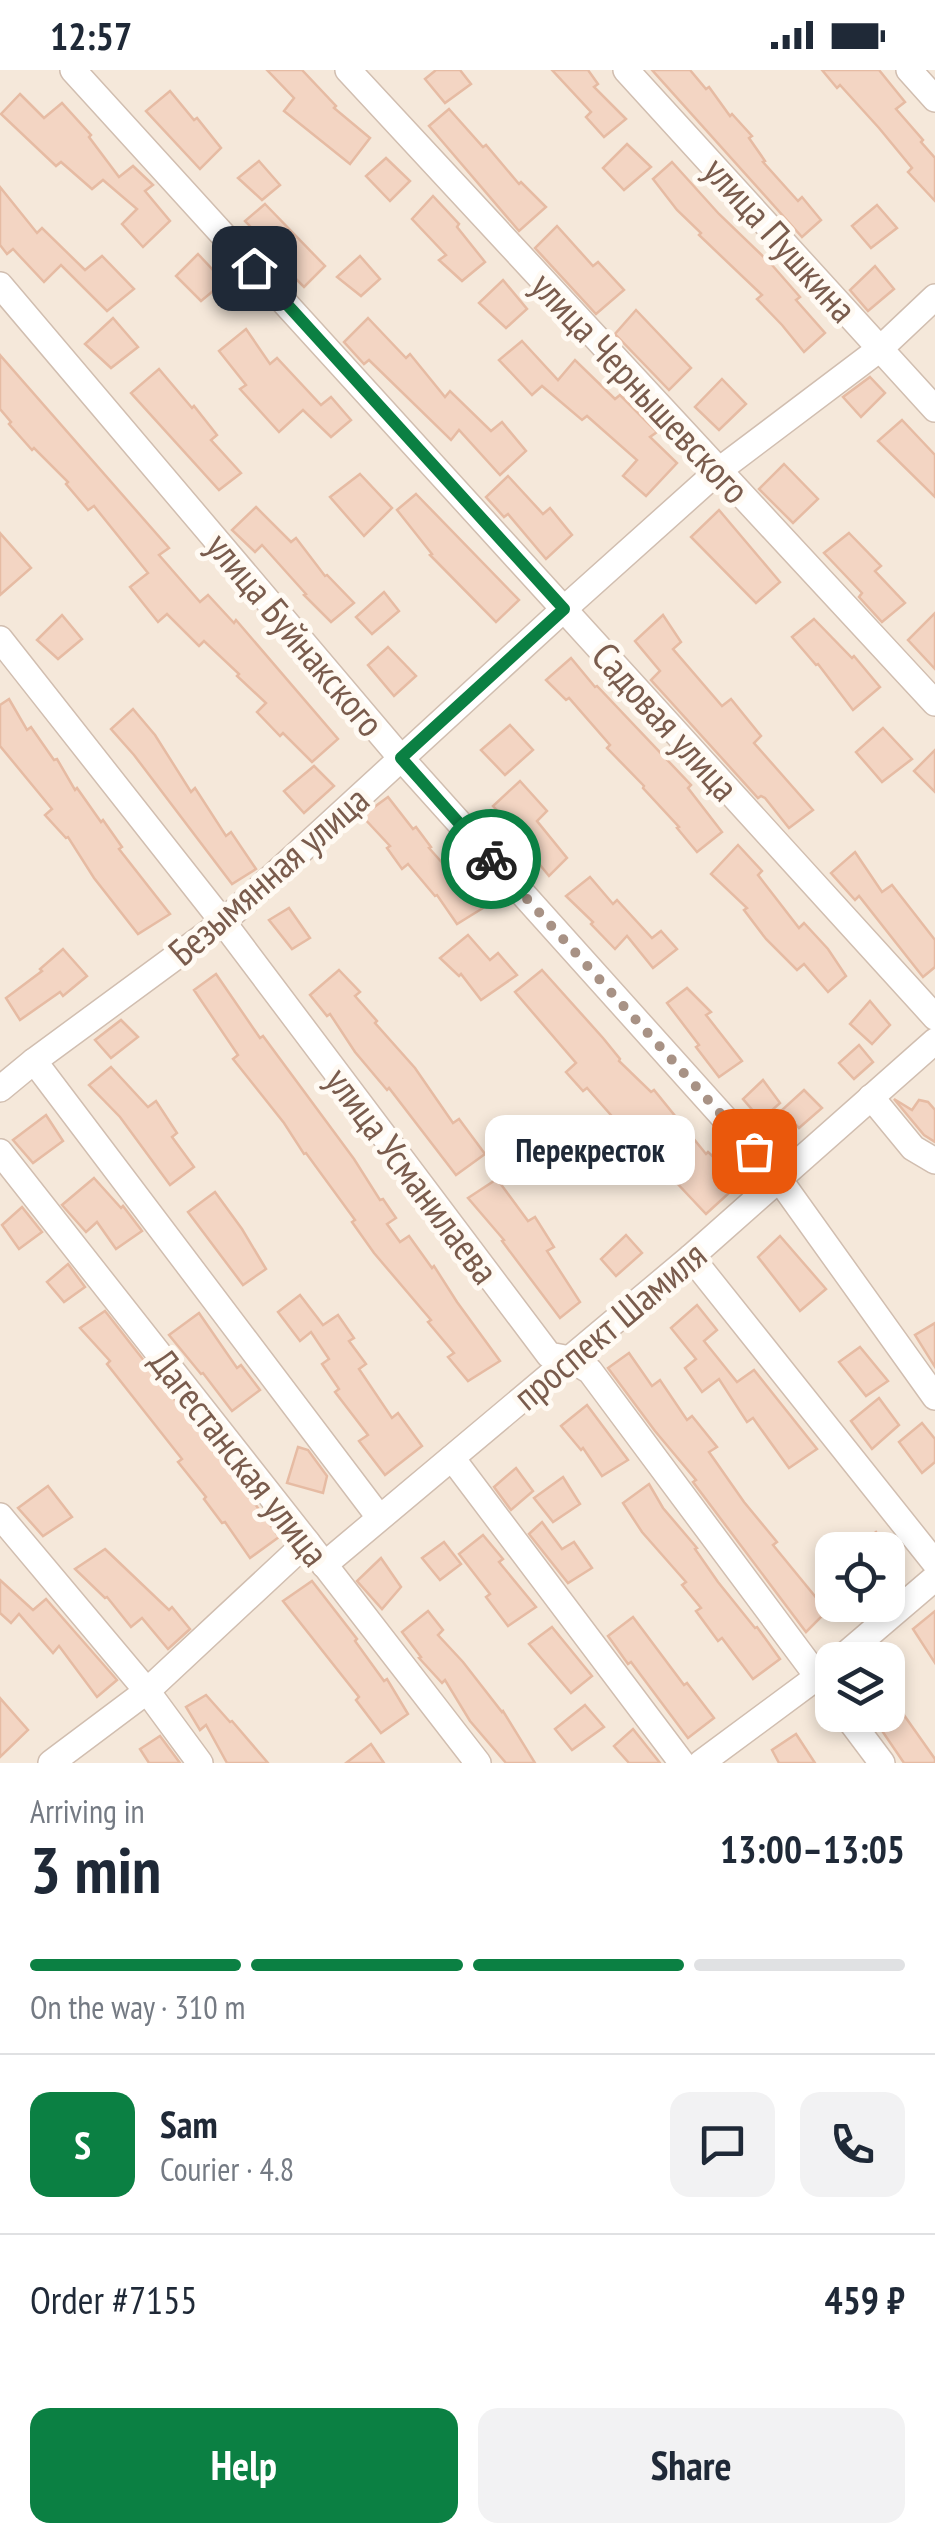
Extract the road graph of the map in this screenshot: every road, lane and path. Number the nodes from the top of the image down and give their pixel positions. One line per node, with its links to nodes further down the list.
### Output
1 (73, 70): 11 (street, Садовая улица)
2 (348, 70): 10 (street, улица Чернышевского)
3 (626, 70): 8 (street, улица Пушкина)
4 (909, 70): 5 (street)
5 (935, 98)
6 (0, 285): 14 (street, улица Буйнакского)
7 (935, 297): 8 (street, Безымянная улица)
8 (881, 348): 9 (street, улица Пушкина); 10 (street, Безымянная улица)
9 (935, 409)
10 (718, 471): 11 (street, Безымянная улица); 13 (street, улица Чернышевского)
11 (564, 609): 14 (street, Безымянная улица); 16 (street, Садовая улица)
12 (0, 639): 15 (street, улица Усманилаева)
13 (935, 703)
14 (401, 758): 15 (street, Безымянная улица); 23 (street, улица Буйнакского)
15 (223, 922): 18 (street, Безымянная улица); 25 (street, улица Усманилаева)
16 (935, 1017)
17 (935, 1041): 20 (street, проспект Шамиля)
18 (34, 1061): 19 (street, Безымянная улица); 29 (street)
19 (0, 1090)
20 (871, 1097): 22 (street); 23 (street, проспект Шамиля)
21 (0, 1152): 30 (street, Дагестанская улица)
22 (935, 1162)
23 (779, 1179): 24 (street, проспект Шамиля); 26 (street, улица Буйнакского)
24 (691, 1258): 25 (street, проспект Шамиля); 31 (street)
25 (570, 1359): 27 (street, проспект Шамиля); 35 (street, улица Усманилаева)
26 (935, 1398)
27 (452, 1458): 29 (street, проспект Шамиля); 42 (street)
28 (0, 1516): 37 (street)
29 (379, 1516): 32 (street, проспект Шамиля)
30 (307, 1542): 32 (street, Дагестанская улица); 37 (street)
31 (935, 1563)
32 (324, 1565): 41 (street, Дагестанская улица)
33 (935, 1578): 34 (street)
34 (860, 1642)
35 (815, 1663)
36 (815, 1688): 43 (street)
37 (147, 1691): 39 (street); 40 (street)
38 (859, 1732): 44 (street)
39 (51, 1763)
40 (200, 1763)
41 (478, 1763)
42 (682, 1763)
43 (701, 1763)
44 (882, 1763)

